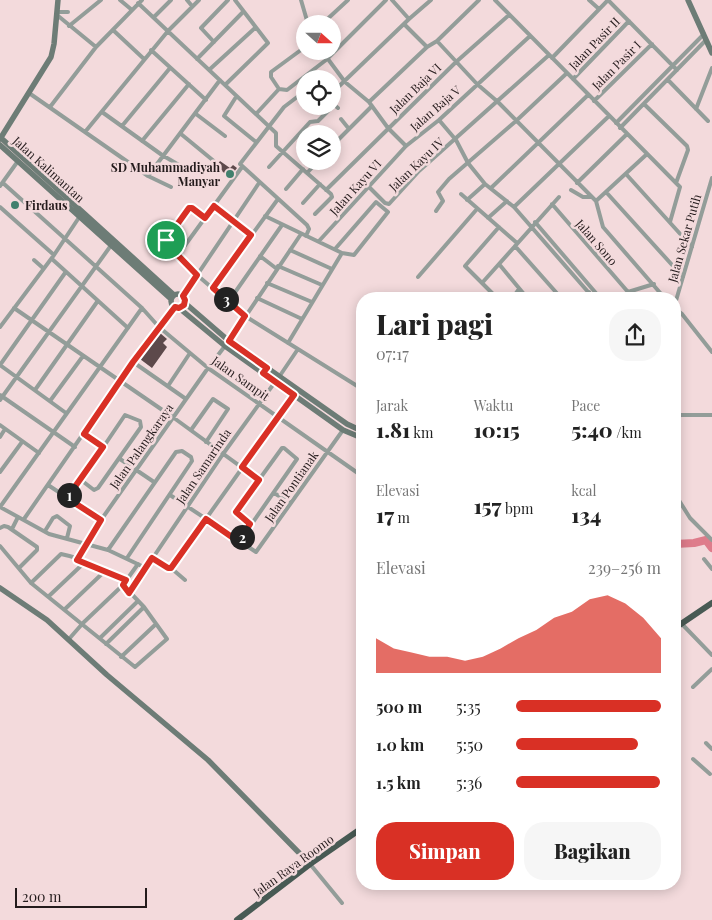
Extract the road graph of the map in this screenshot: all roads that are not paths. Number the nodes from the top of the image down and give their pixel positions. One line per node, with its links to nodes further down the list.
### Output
1 (58, 0): 25 (main road)
2 (101, 0): 33 (street)
3 (120, 0): 21 (street)
4 (171, 0): 29 (street)
5 (187, 0): 20 (street)
6 (199, 0): 20 (street)
7 (228, 0): 40 (street)
8 (235, 0): 24 (street)
9 (302, 0): 26 (street)
10 (348, 0): 27 (street)
11 (386, 0): 42 (street)
12 (392, 0): 30 (street)
13 (431, 0): 30 (street)
14 (479, 0): 39 (street)
15 (495, 0): 28 (street)
16 (589, 0): 22 (street)
17 (608, 0): 22 (street); 31 (street)
18 (688, 0): 38 (main road)
19 (140, 2): 21 (street); 29 (street)
20 (192, 6): 36 (street)
21 (132, 10): 35 (street)
22 (599, 10): 48 (street)
23 (68, 12): 25 (street)
24 (243, 12): 34 (street); 40 (street)
25 (57, 14): 33 (street); 68 (main road)
26 (306, 15)
27 (332, 15)
28 (509, 15): 37 (street); 52 (street, Jalan Baja VI)
29 (154, 17): 36 (street)
30 (409, 19): 32 (street)
31 (629, 22): 41 (street); 59 (street, Jalan Pasir II)
32 (404, 24): 44 (street); 62 (street)
33 (69, 26): 43 (street)
34 (255, 28): 56 (street); 65 (street)
35 (112, 30): 43 (street); 49 (street)
36 (168, 31): 45 (street); 50 (street)
37 (530, 36): 48 (street); 64 (street, Jalan Baja V)
38 (705, 37): 46 (main road); 53 (street); 57 (street)
39 (437, 41): 44 (street); 52 (street)
40 (214, 42): 50 (street)
41 (652, 44): 53 (street); 74 (street, Jalan Pasir I)
42 (341, 45)
43 (96, 47): 78 (street)
44 (427, 47): 76 (street)
45 (151, 50): 49 (street); 54 (street)
46 (712, 53)
47 (296, 55): 67 (street)
48 (550, 57): 58 (street); 75 (street)
49 (144, 59): 80 (street)
50 (197, 59): 56 (street)
51 (326, 60): 62 (street); 67 (street)
52 (456, 62): 64 (street); 92 (street, Jalan Baja VI)
53 (673, 65): 57 (street); 72 (street)
54 (170, 68): 63 (street); 90 (street)
55 (712, 68): 79 (street)
56 (209, 70): 60 (street)
57 (677, 70): 61 (street)
58 (567, 73): 59 (street); 87 (street)
59 (573, 79): 69 (street)
60 (220, 80): 65 (street); 73 (street)
61 (668, 80): 77 (street); 79 (street)
62 (345, 82): 66 (street); 76 (street)
63 (189, 84): 73 (street); 102 (street)
64 (477, 84): 75 (street); 86 (street, Jalan Baja V)
65 (225, 85): 70 (street)
66 (341, 86)
67 (279, 89): 82 (street)
68 (29, 93): 78 (street); 99 (main road)
69 (588, 95): 74 (street); 104 (street)
70 (236, 97): 82 (street); 103 (street)
71 (296, 98): 91 (street)
72 (639, 99): 77 (street); 89 (street)
73 (206, 100): 81 (street)
74 (594, 101): 84 (street)
75 (498, 102): 87 (street); 101 (street)
76 (370, 104): 92 (street); 94 (street)
77 (644, 104): 93 (street); 123 (street)
78 (50, 107): 95 (street)
79 (696, 109): 88 (street)
80 (102, 112): 90 (street); 95 (street)
81 (196, 114): 96 (street); 98 (street)
82 (256, 114): 91 (street)
83 (324, 115): 107 (street)
84 (609, 116): 89 (street); 113 (street)
85 (341, 119): 94 (street)
86 (439, 120): 101 (street); 106 (street, Jalan Baja V)
87 (516, 121): 104 (street); 112 (street)
88 (708, 121)
89 (616, 123): 93 (street)
90 (122, 126): 102 (street)
91 (268, 126): 103 (street); 107 (street)
92 (388, 128): 106 (street); 131 (street, Jalan Baja VI)
93 (620, 128): 97 (street)
94 (350, 129): 100 (street)
95 (85, 132): 119 (street)
96 (181, 134): 109 (street); 111 (street)
97 (627, 134): 108 (street); 122 (street)
98 (225, 136)
99 (0, 138): 133 (main road, Jalan Kalimantan)
100 (341, 138)
101 (456, 140): 112 (street); 128 (street, Jalan Kayu IV)
102 (142, 141): 109 (street)
103 (256, 142): 114 (street)
104 (538, 142): 113 (street); 129 (street)
105 (0, 145): 110 (main road, Jalan Kalimantan)
106 (406, 146): 128 (street, Jalan Kayu VI)
107 (282, 151): 115 (street); 117 (street)
108 (647, 154): 118 (street); 123 (street)
109 (162, 155): 116 (street); 119 (street)
110 (18, 161): 126 (street); 133 (main road, Jalan Kalimantan)
111 (215, 162)
112 (468, 163): 125 (street); 148 (street)
113 (559, 164): 122 (street); 145 (street)
114 (242, 167): 121 (street); 144 (street)
115 (269, 167)
116 (184, 168)
117 (305, 171): 124 (street); 130 (street)
118 (626, 174): 134 (street); 155 (street)
119 (148, 176): 127 (street)
120 (712, 178): 166 (street, Jalan Sekar Putih)
121 (259, 183): 138 (street); 154 (street)
122 (577, 183): 137 (street)
123 (676, 183): 155 (street)
124 (320, 184): 131 (street); 142 (street)
125 (485, 184): 129 (street); 139 (street)
126 (1, 185): 162 (street, Jalan Sampit)
127 (171, 187)
128 (369, 187): 163 (street, Jalan Kayu VI)
129 (491, 188): 140 (street)
130 (286, 189)
131 (326, 190): 149 (street)
132 (571, 190): 137 (street)
133 (57, 192): 150 (main road, Jalan Kalimantan); 164 (main road, Jalan Kalimantan)
134 (606, 192): 141 (street); 182 (street)
135 (461, 194): 139 (street)
136 (559, 197): 143 (street)
137 (591, 197): 141 (street)
138 (278, 199): 151 (street); 161 (street)
139 (467, 200): 147 (street)
140 (507, 201): 145 (street); 153 (street)
141 (596, 201): 186 (street)
142 (303, 203)
143 (552, 204): 156 (street); 195 (street, Jalan Sono)
144 (214, 206): 152 (street); 154 (street)
145 (514, 207): 156 (street)
146 (0, 208): 172 (street)
147 (477, 209): 153 (street); 181 (street)
148 (436, 211)
149 (315, 214)
150 (80, 216): 162 (street); 164 (main road, Jalan Kalimantan)
151 (265, 216): 157 (street); 160 (street)
152 (205, 218): 170 (street); 170 (street)
153 (488, 218): 158 (street)
154 (233, 221): 160 (street); 180 (street)
155 (670, 222): 166 (street)
156 (533, 224): 165 (street); 190 (street)
157 (282, 225): 159 (street); 171 (street)
158 (499, 227): 165 (street); 184 (street)
159 (302, 234): 161 (street); 168 (street, Jalan Palangkaraya)
160 (251, 235): 188 (street)
161 (306, 236): 163 (street)
162 (65, 238): 172 (street); 175 (street, Jalan Sampit)
163 (319, 241): 167 (street)
164 (113, 243): 175 (street); 199 (main road, Jalan Kalimantan)
165 (516, 244): 174 (street); 194 (street)
166 (692, 247): 182 (street, Jalan Sekar Putih)
167 (335, 249): 169 (street); 169 (street)
168 (290, 250): 176 (street, Jalan Palangkaraya); 178 (street)
169 (342, 253): 178 (street)
170 (178, 255): 180 (street)
171 (260, 256): 176 (street); 201 (street)
172 (53, 257): 177 (street); 179 (street)
173 (34, 260): 177 (street)
174 (499, 264): 184 (street); 189 (street)
175 (97, 266): 187 (street); 206 (street, Jalan Sampit)
176 (277, 267): 183 (street, Jalan Palangkaraya); 185 (street)
177 (43, 268): 205 (street)
178 (332, 268): 185 (street)
179 (65, 272): 187 (street); 211 (street)
180 (197, 275): 188 (street); 198 (street)
181 (418, 277)
182 (683, 277): 197 (street, Jalan Sekar Putih)
183 (267, 283): 200 (street, Jalan Palangkaraya); 203 (street)
184 (482, 283): 191 (street)
185 (322, 285): 203 (street)
186 (654, 285): 195 (street); 196 (street)
187 (81, 287): 202 (street); 215 (street)
188 (213, 288): 201 (street)
189 (519, 289): 192 (street); 193 (street)
190 (591, 291)
191 (491, 292)
192 (517, 292)
193 (522, 292)
194 (556, 292)
195 (628, 292)
196 (659, 292)
197 (678, 292)
198 (183, 296): 199 (main road); 204 (main road)
199 (172, 297): 207 (main road)
200 (257, 298): 209 (street, Jalan Palangkaraya); 210 (street)
201 (229, 301): 209 (street)
202 (97, 302): 214 (street); 218 (street)
203 (312, 302): 210 (street)
204 (185, 303): 207 (main road); 217 (main road)
205 (14, 308): 211 (street); 212 (street)
206 (142, 308): 213 (street, Jalan Sampit); 214 (street)
207 (177, 308): 213 (street); 217 (main road)
208 (681, 313): 220 (street)
209 (245, 316): 216 (street); 217 (street, Jalan Palangkaraya)
210 (302, 319): 216 (street)
211 (32, 320): 215 (street); 224 (street)
212 (0, 327)
213 (159, 327): 221 (street, Jalan Sampit); 223 (street)
214 (128, 328): 225 (street)
215 (49, 332): 218 (street); 227 (street)
216 (288, 343): 219 (street)
217 (227, 344): 226 (street, Jalan Palangkaraya); 228 (main road)
218 (68, 345): 222 (street); 232 (street)
219 (298, 349): 228 (street, Jalan Samarinda); 230 (street)
220 (712, 352)
221 (190, 353): 226 (street, Jalan Sampit); 231 (street)
222 (83, 356): 225 (street); 236 (street)
223 (133, 362): 229 (street); 231 (street)
224 (0, 365): 227 (street)
225 (99, 368): 229 (street); 239 (street)
226 (208, 368): 235 (street, Jalan Palangkaraya); 237 (street, Jalan Sampit)
227 (17, 377): 232 (street); 234 (street)
228 (277, 379): 233 (main road); 237 (street, Jalan Samarinda); 238 (main road)
229 (120, 382): 243 (street); 250 (street)
230 (356, 385)
231 (168, 386): 235 (street)
232 (35, 390): 236 (street)
233 (294, 395): 238 (main road); 242 (street)
234 (1, 398): 249 (street)
235 (186, 399): 243 (street, Jalan Palangkaraya)
236 (50, 401): 239 (street)
237 (258, 404): 242 (street, Jalan Sampit); 259 (street, Jalan Samarinda)
238 (323, 412): 245 (main road); 248 (main road)
239 (66, 413): 249 (street)
240 (681, 414): 241 (street)
241 (712, 414)
242 (277, 416): 257 (street, Jalan Sampit); 261 (street)
243 (174, 418): 247 (street); 262 (street, Jalan Palangkaraya)
244 (0, 425): 246 (street)
245 (356, 428)
246 (5, 429): 252 (street); 253 (street)
247 (191, 430): 254 (street); 254 (street)
248 (343, 430): 251 (main road); 257 (street, Jalan Pontianak)
249 (53, 433): 255 (street); 258 (street)
250 (84, 434): 255 (street); 256 (street)
251 (356, 435)
252 (0, 437)
253 (22, 442): 258 (street); 263 (street)
254 (206, 442): 259 (street)
255 (75, 446): 268 (street)
256 (103, 447): 260 (street); 265 (street)
257 (328, 451): 264 (street, Jalan Sampit); 272 (street, Jalan Pontianak)
258 (39, 453): 274 (street)
259 (223, 454): 261 (street); 275 (street, Jalan Samarinda)
260 (120, 458): 262 (street); 265 (street)
261 (242, 467): 266 (street); 278 (street)
262 (136, 470): 267 (street); 279 (street, Jalan Palangkaraya)
263 (0, 472)
264 (356, 472)
265 (81, 480): 271 (street)
266 (259, 480): 269 (street); 280 (street)
267 (154, 482): 270 (street); 289 (street)
268 (48, 485): 271 (street); 277 (street)
269 (274, 493): 272 (street); 280 (street)
270 (170, 495): 275 (street, Jalan Pontianak); 290 (street)
271 (67, 498): 279 (street)
272 (291, 503): 286 (street, Jalan Pontianak)
273 (681, 504): 285 (street)
274 (0, 507): 276 (street)
275 (188, 507): 278 (street, Jalan Pontianak); 293 (street, Jalan Samarinda)
276 (18, 517): 277 (street); 282 (street)
277 (24, 519): 283 (street)
278 (206, 519): 286 (street, Jalan Pontianak); 298 (street)
279 (101, 520): 287 (street, Jalan Palangkaraya)
280 (250, 524): 286 (street)
281 (0, 528): 282 (street)
282 (12, 529): 296 (street)
283 (45, 531): 284 (street); 284 (street)
284 (67, 538): 287 (street)
285 (712, 540)
286 (239, 542)
287 (85, 545): 289 (street); 292 (street, Jalan Palangkaraya)
288 (0, 546): 296 (street)
289 (108, 550): 290 (street)
290 (127, 558): 295 (street)
291 (704, 558): 299 (street)
292 (77, 560): 294 (street); 303 (street)
293 (150, 560): 297 (street, Jalan Samarinda); 298 (street)
294 (85, 562): 300 (street); 308 (street)
295 (138, 564): 297 (street); 301 (street)
296 (19, 568): 303 (street)
297 (146, 568): 305 (street, Jalan Samarinda)
298 (171, 568): 302 (street)
299 (712, 568)
300 (106, 570): 301 (street); 312 (street)
301 (126, 580): 304 (street); 305 (street)
302 (184, 580)
303 (31, 583): 308 (street)
304 (123, 585): 307 (street); 315 (street)
305 (133, 586): 307 (street, Jalan Samarinda)
306 (0, 588): 317 (main road)
307 (129, 593): 309 (street)
308 (49, 596): 312 (street)
309 (138, 601): 311 (street); 318 (street)
310 (712, 603): 313 (highway)
311 (144, 608): 316 (street); 319 (street)
312 (65, 609): 315 (street)
313 (681, 620)
314 (681, 622): 320 (street)
315 (83, 623): 317 (street); 318 (street)
316 (156, 624): 321 (street); 321 (street)
317 (71, 637): 329 (main road)
318 (100, 638): 319 (street)
319 (106, 644): 321 (street)
320 (712, 655)
321 (121, 657)
322 (712, 669): 323 (street)
323 (693, 687)
324 (706, 743): 325 (street)
325 (712, 748)
326 (693, 758): 327 (street)
327 (711, 774)
328 (356, 832): 329 (highway, Jalan Raya Roomo)
329 (310, 864): 330 (street); 331 (highway, Jalan Raya Roomo)
330 (342, 903)
331 (237, 920)

